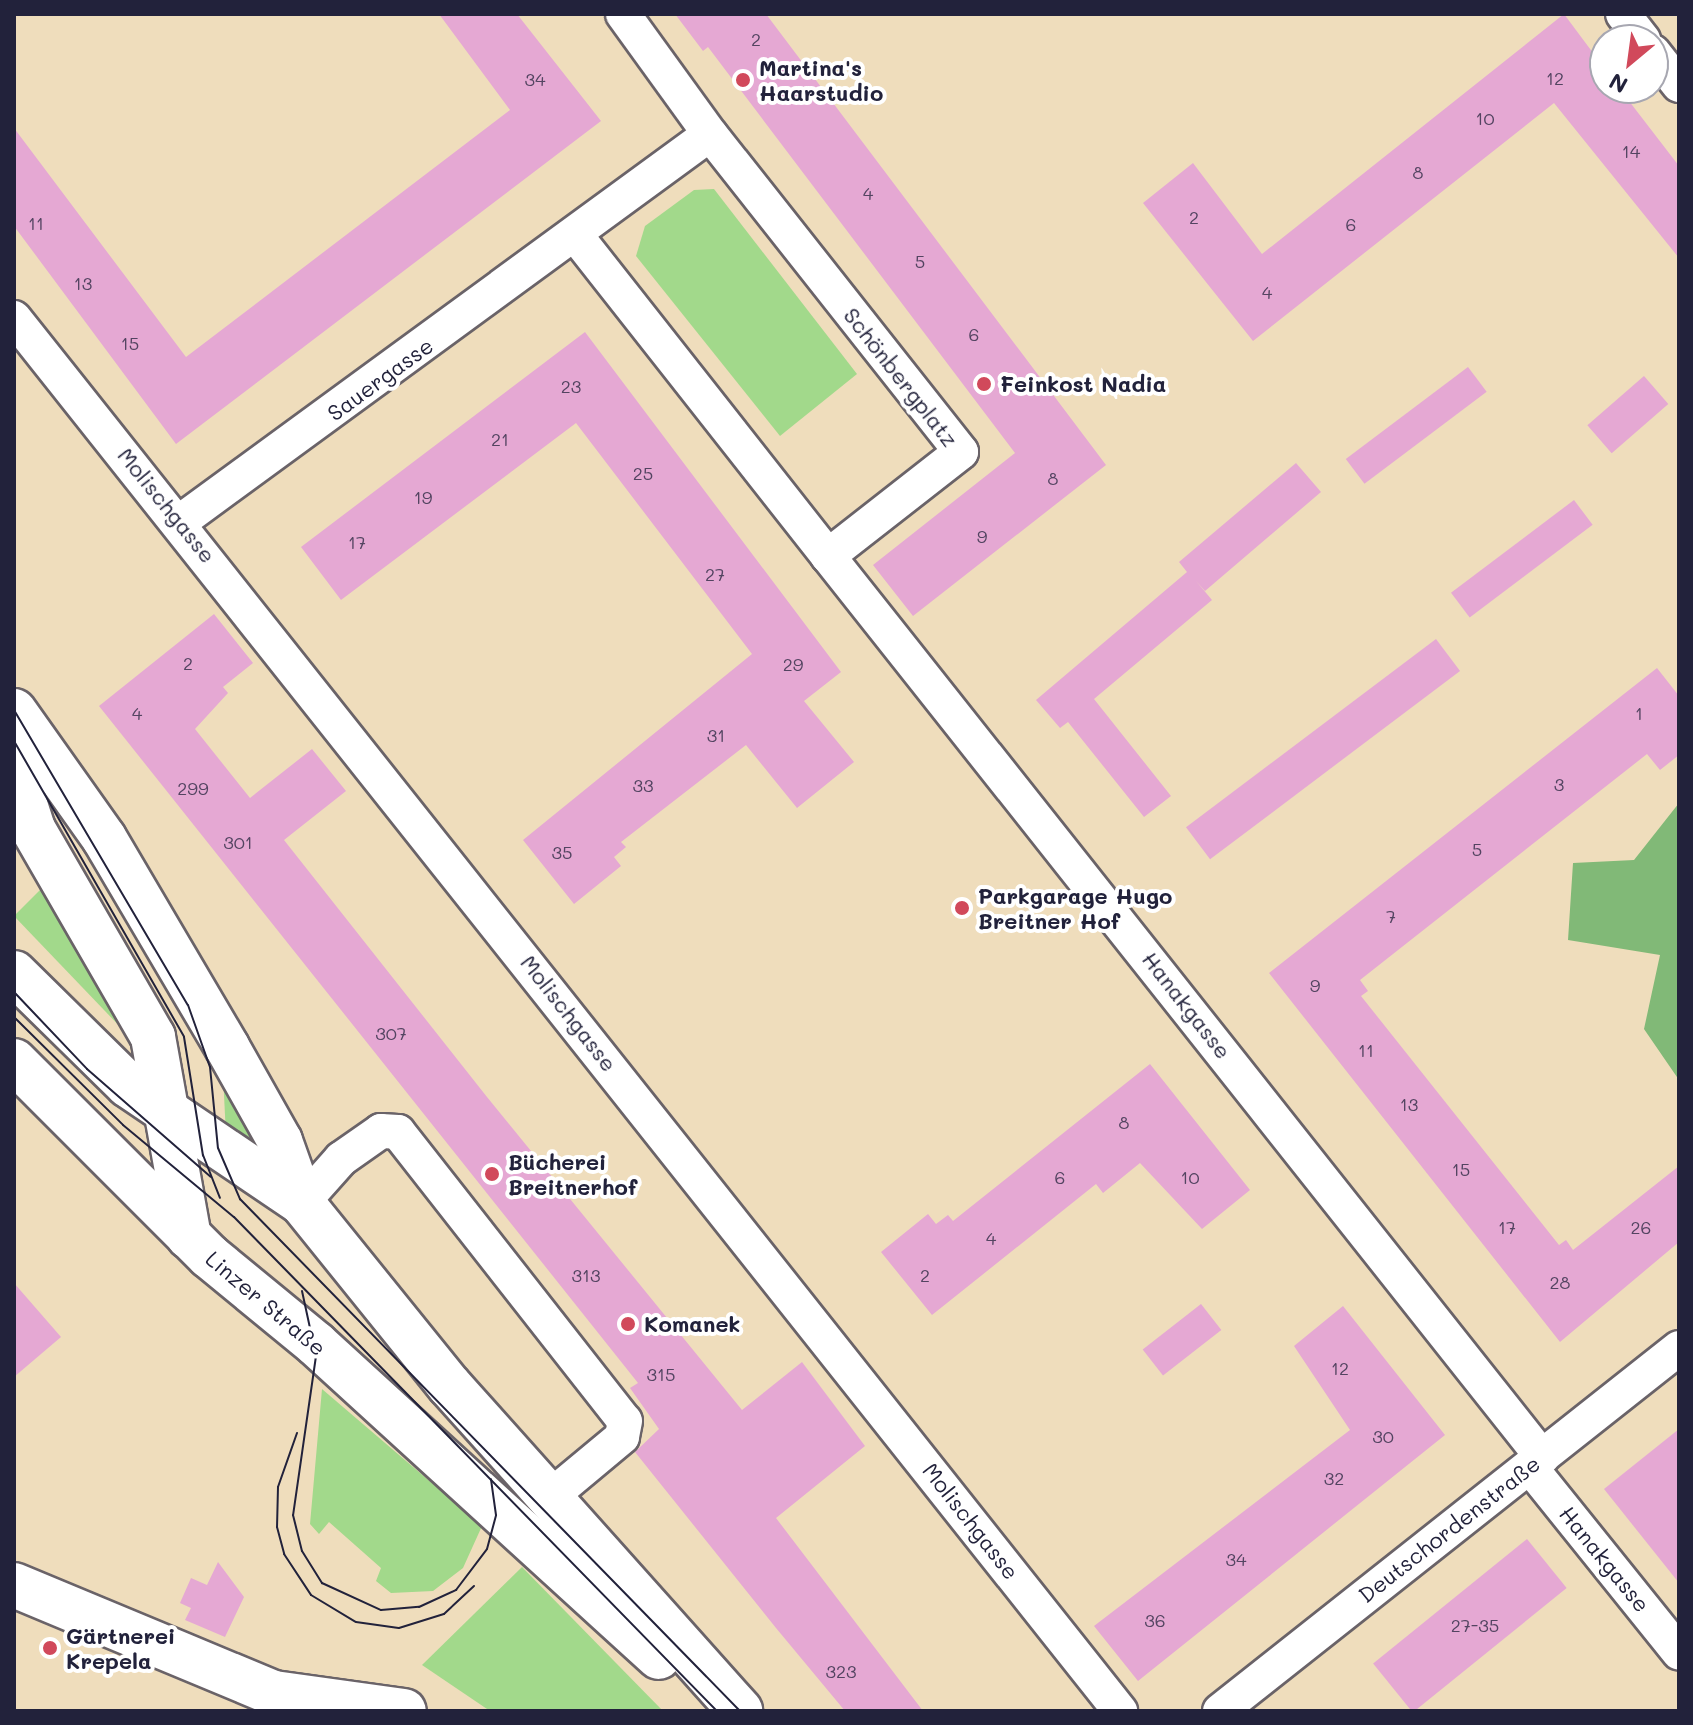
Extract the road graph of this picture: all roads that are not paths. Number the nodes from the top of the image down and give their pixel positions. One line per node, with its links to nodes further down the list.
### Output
1 (623, 14): 2 (street)
2 (710, 134): 3 (street); 6 (street, Schönbergplatz)
3 (578, 238): 5 (street, Sauergasse); 6 (street)
4 (14, 318): 5 (street, Molischgasse)
5 (181, 521): 23 (street, Molischgasse)
6 (828, 556): 15 (street, Hanakgasse)
7 (14, 711): 12 (main road)
8 (14, 770): 11 (main road, Linzer Straße)
9 (14, 973): 11 (main road)
10 (14, 1061): 13 (main road)
11 (165, 1109): 12 (main road); 13 (main road, Linzer Straße)
12 (302, 1203): 16 (main road); 16 (street)
13 (189, 1237): 21 (main road, Linzer Straße)
14 (1679, 1348): 15 (street, Deutschordenstraße)
15 (1536, 1462): 18 (street, Hanakgasse); 24 (street, Deutschordenstraße)
16 (550, 1497): 22 (main road)
17 (14, 1585): 19 (main road)
18 (1679, 1652)
19 (298, 1705): 20 (main road)
20 (404, 1711)
21 (716, 1711)
22 (740, 1711)
23 (1120, 1711)
24 (1220, 1711)

